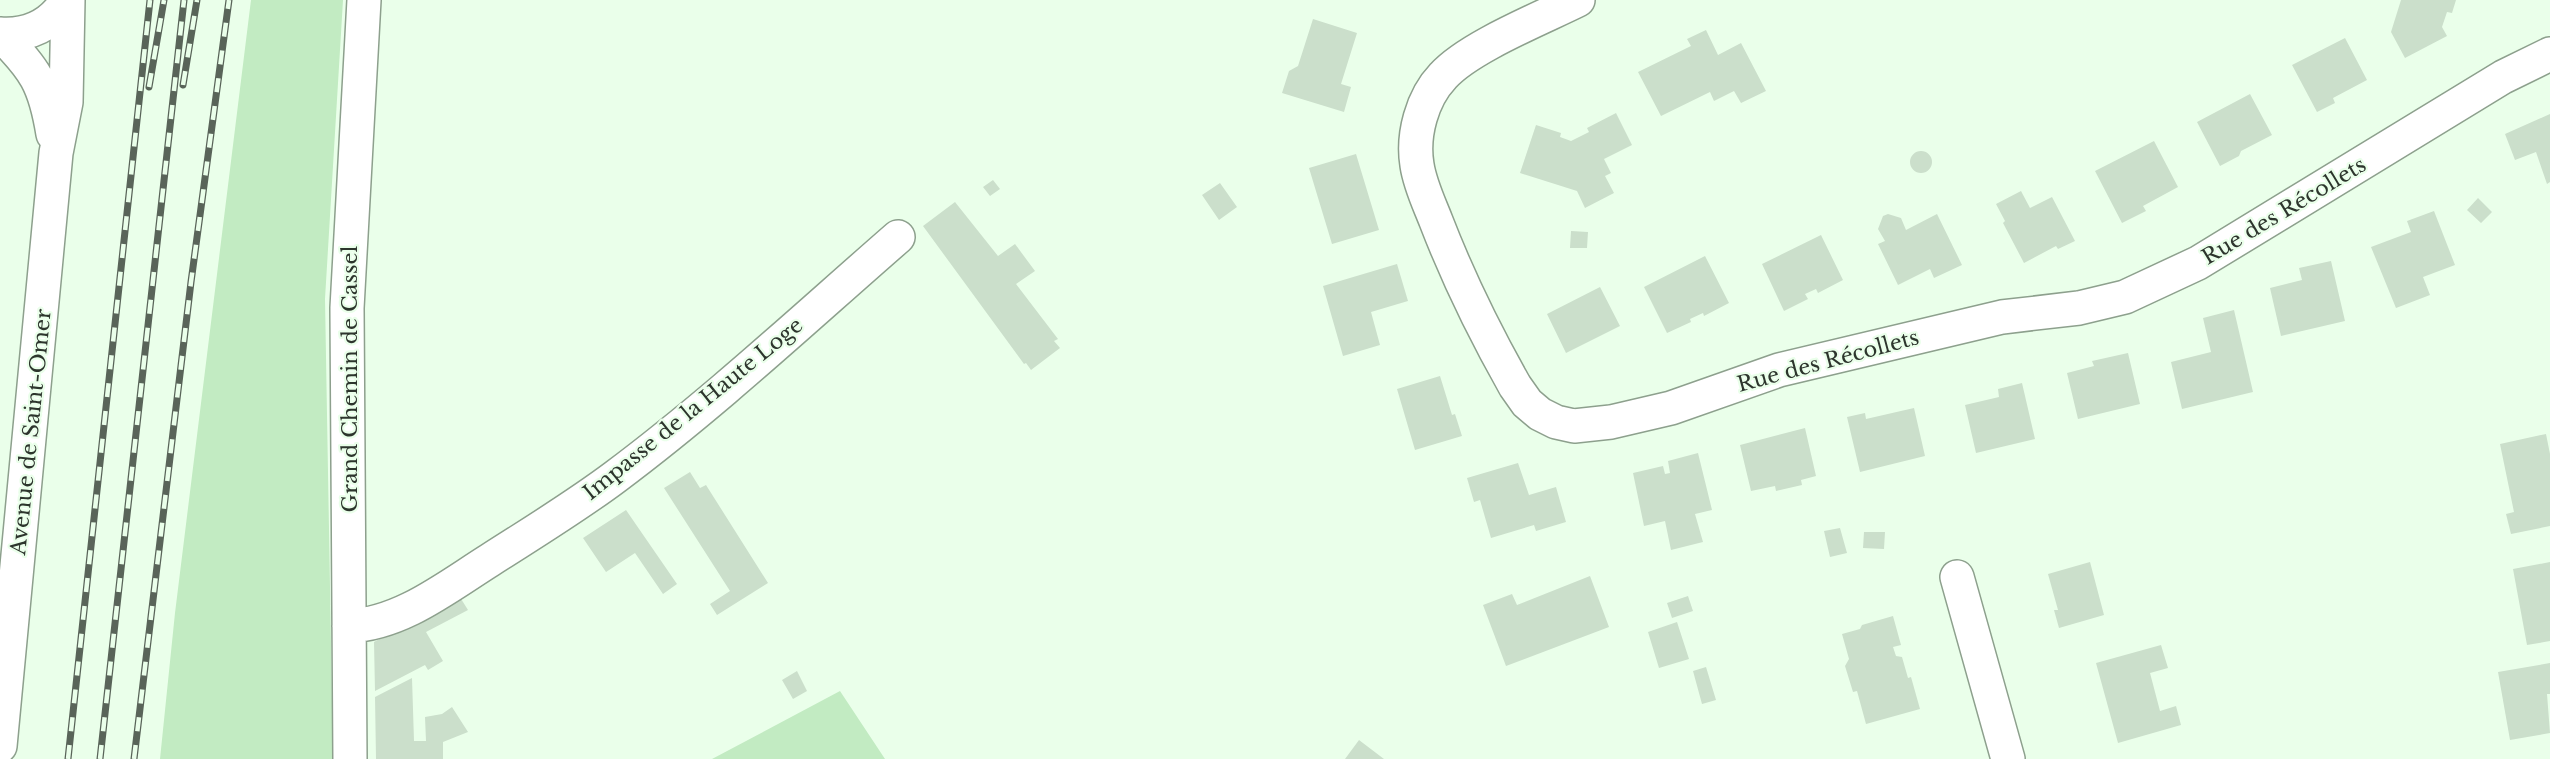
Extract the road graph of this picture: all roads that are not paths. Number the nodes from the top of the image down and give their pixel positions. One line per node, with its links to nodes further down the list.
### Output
1 (67, 0): 4 (street); 6 (street, Avenue de Saint-Omer)
2 (364, 0): 9 (street, Grand Chemin de Cassel)
3 (1578, 0): 5 (street, Rue des Récollets)
4 (0, 34): 6 (street, Avenue de Saint-Omer)
5 (2550, 54)
6 (57, 153): 10 (street, Avenue de Saint-Omer)
7 (898, 237): 9 (street, Impasse de la Haute Loge)
8 (1958, 577): 12 (street)
9 (349, 626): 11 (street, Grand Chemin de Cassel)
10 (0, 746)
11 (350, 759)
12 (2008, 759)

